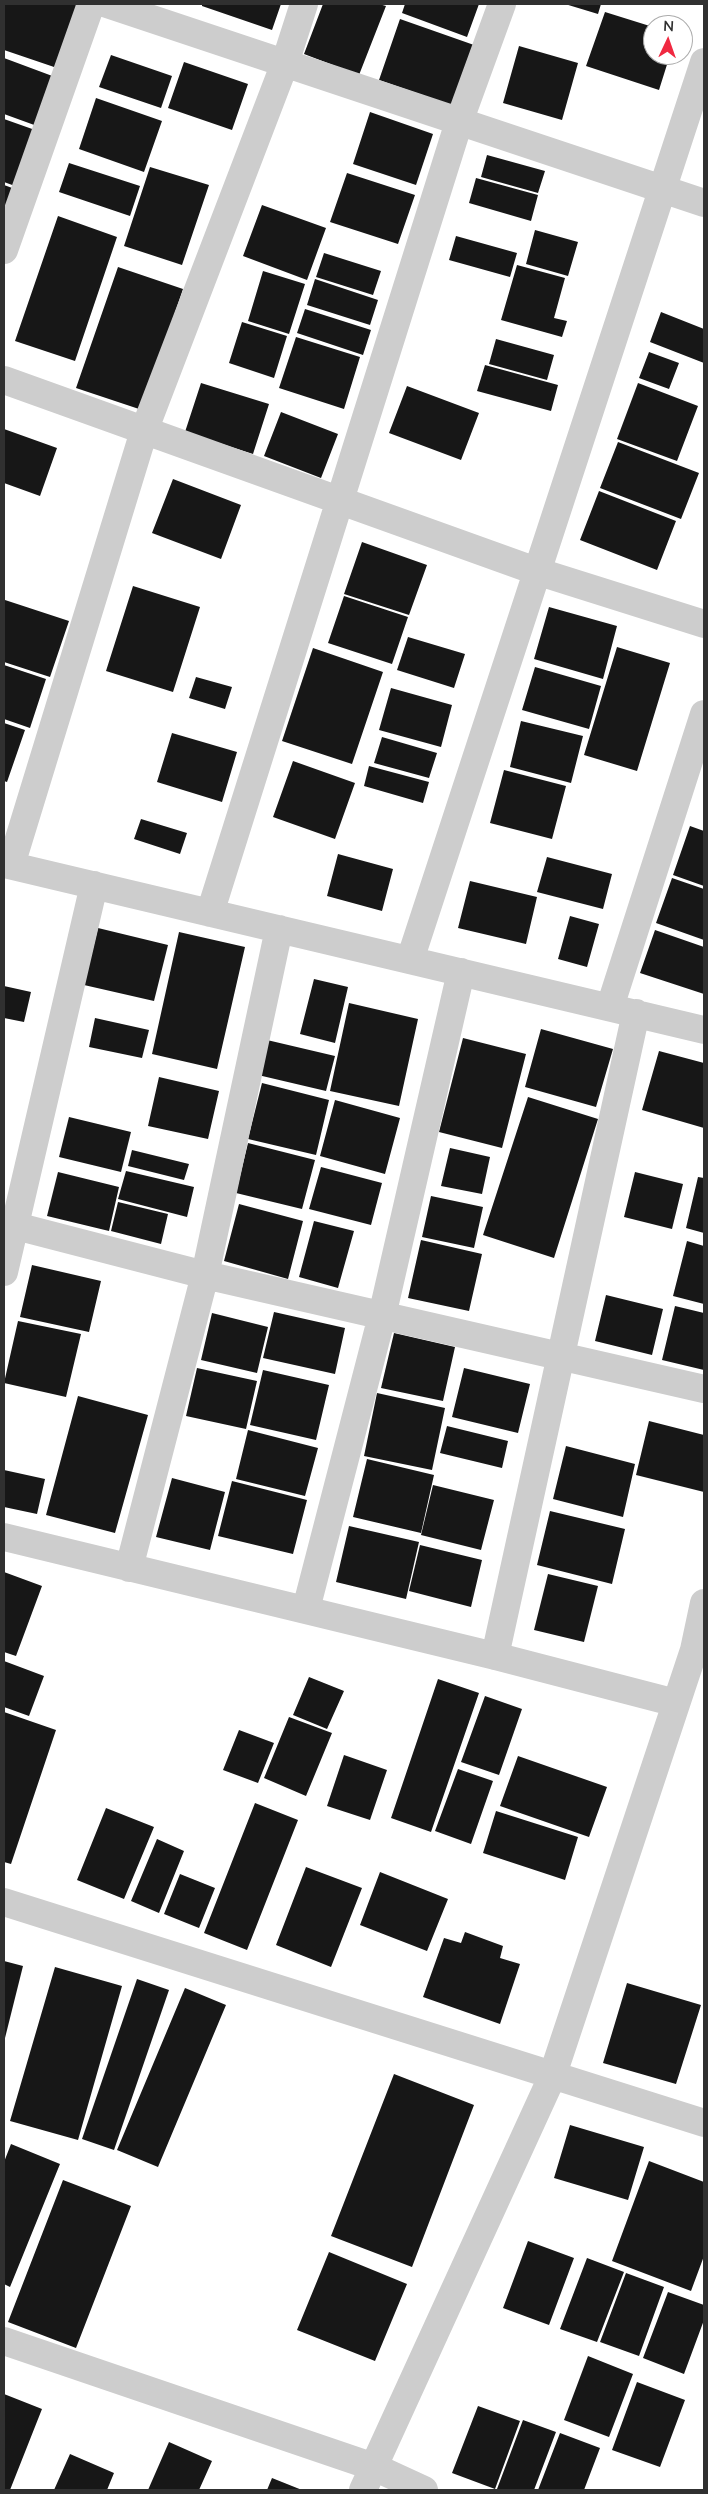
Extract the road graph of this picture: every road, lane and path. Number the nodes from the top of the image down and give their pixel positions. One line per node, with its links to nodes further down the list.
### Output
1 (90, 4): 10 (street)
2 (107, 4): 6 (street)
3 (304, 4): 6 (street)
4 (502, 4): 7 (street)
5 (704, 62): 8 (street)
6 (285, 63): 7 (street); 12 (street)
7 (459, 122): 8 (street); 13 (street)
8 (662, 190): 9 (street); 14 (street)
9 (704, 203)
10 (4, 250)
11 (4, 380): 12 (street)
12 (144, 431): 13 (street); 17 (street)
13 (340, 500): 14 (street); 19 (street)
14 (536, 571): 15 (street); 21 (street)
15 (704, 624)
16 (704, 714): 23 (street)
17 (7, 865): 18 (street)
18 (94, 885): 19 (street); 25 (street)
19 (210, 913): 20 (street)
20 (280, 929): 21 (street); 27 (street)
21 (410, 960): 22 (street)
22 (461, 972): 23 (street); 28 (street)
23 (623, 1010): 24 (street); 29 (street)
24 (704, 1030)
25 (9, 1225): 26 (street); 27 (street)
26 (4, 1272)
27 (204, 1275): 28 (street); 32 (street)
28 (382, 1316): 29 (street); 34 (street)
29 (562, 1357): 30 (street); 36 (street)
30 (704, 1389)
31 (4, 1537): 32 (street)
32 (129, 1568): 34 (street)
33 (704, 1604): 35 (street)
34 (306, 1609): 36 (street)
35 (699, 1652): 37 (street)
36 (495, 1656): 37 (street)
37 (676, 1703): 39 (street)
38 (4, 1902): 39 (street)
39 (552, 2077): 40 (street); 42 (street)
40 (704, 2123)
41 (4, 2342): 42 (street)
42 (368, 2479): 43 (street)
43 (424, 2490)

